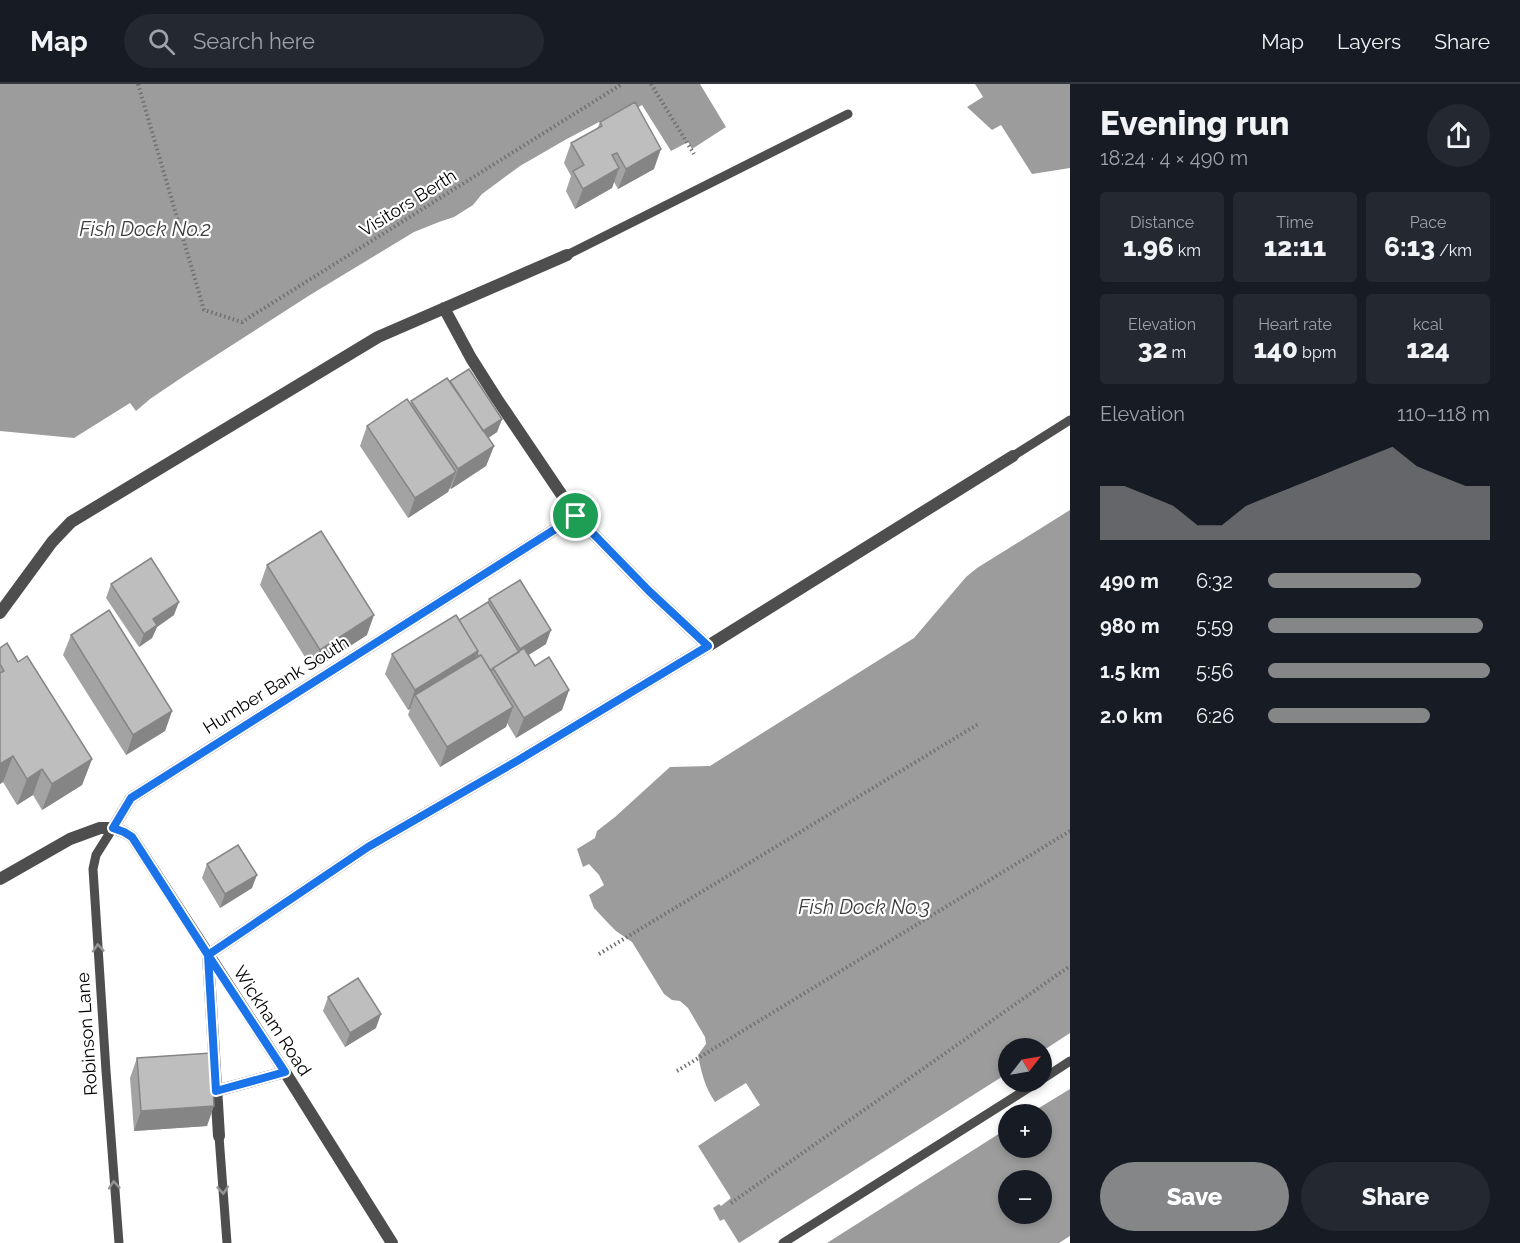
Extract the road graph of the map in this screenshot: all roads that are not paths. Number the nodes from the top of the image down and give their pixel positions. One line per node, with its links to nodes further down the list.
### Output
1 (848, 114): 2 (lane)
2 (567, 255): 3 (street)
3 (444, 308): 6 (street); 7 (street)
4 (1070, 420): 5 (lane)
5 (1013, 456): 8 (street)
6 (576, 516): 8 (street); 9 (street, Humber Bank South)
7 (0, 613)
8 (708, 646): 11 (street)
9 (113, 828): 10 (street); 11 (street, Wickham Road); 18 (lane, Robinson Lane, one-way to 9)
10 (0, 879)
11 (208, 955): 13 (street, Wickham Road); 15 (street)
12 (1070, 1061): 14 (lane)
13 (285, 1072): 15 (street); 20 (street, Wickham Road)
14 (1052, 1073)
15 (216, 1091): 17 (street)
16 (1023, 1092): 21 (lane)
17 (219, 1136): 19 (lane, one-way to 19)
18 (119, 1243)
19 (227, 1243)
20 (392, 1243)
21 (783, 1243)

